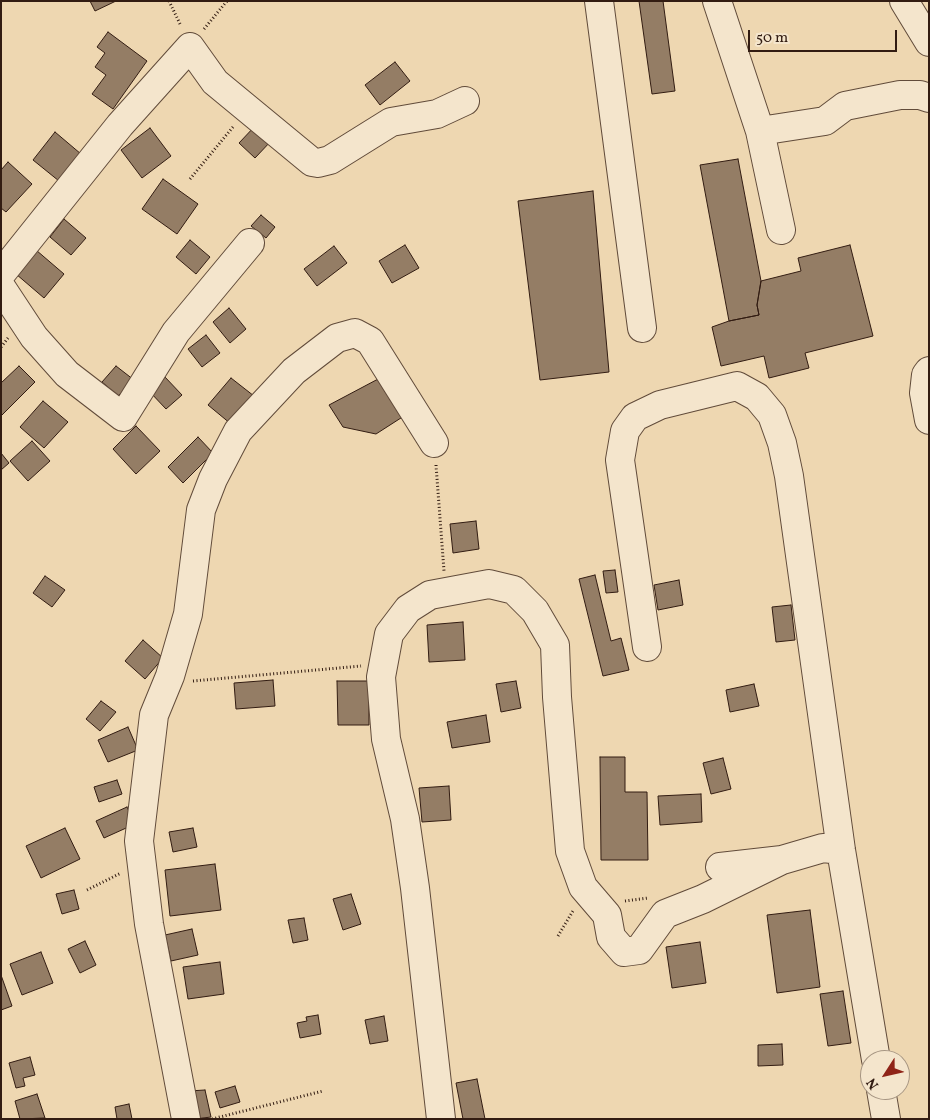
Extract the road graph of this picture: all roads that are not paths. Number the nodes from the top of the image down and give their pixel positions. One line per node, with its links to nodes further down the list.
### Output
1 (599, 1): 12 (street)
2 (904, 1): 4 (street)
3 (717, 2): 7 (street)
4 (929, 42)
5 (929, 98): 7 (street)
6 (465, 101): 10 (street)
7 (760, 131): 8 (street)
8 (781, 230)
9 (250, 243): 11 (street)
10 (1, 274)
11 (1, 287)
12 (642, 328)
13 (929, 371): 14 (street)
14 (929, 420)
15 (434, 443): 22 (street)
16 (647, 647): 17 (street)
17 (841, 850): 18 (street); 20 (street)
18 (782, 860): 19 (street); 23 (street)
19 (720, 867)
20 (874, 1050)
21 (883, 1100): 24 (street)
22 (186, 1119)
23 (442, 1119)
24 (886, 1119)

